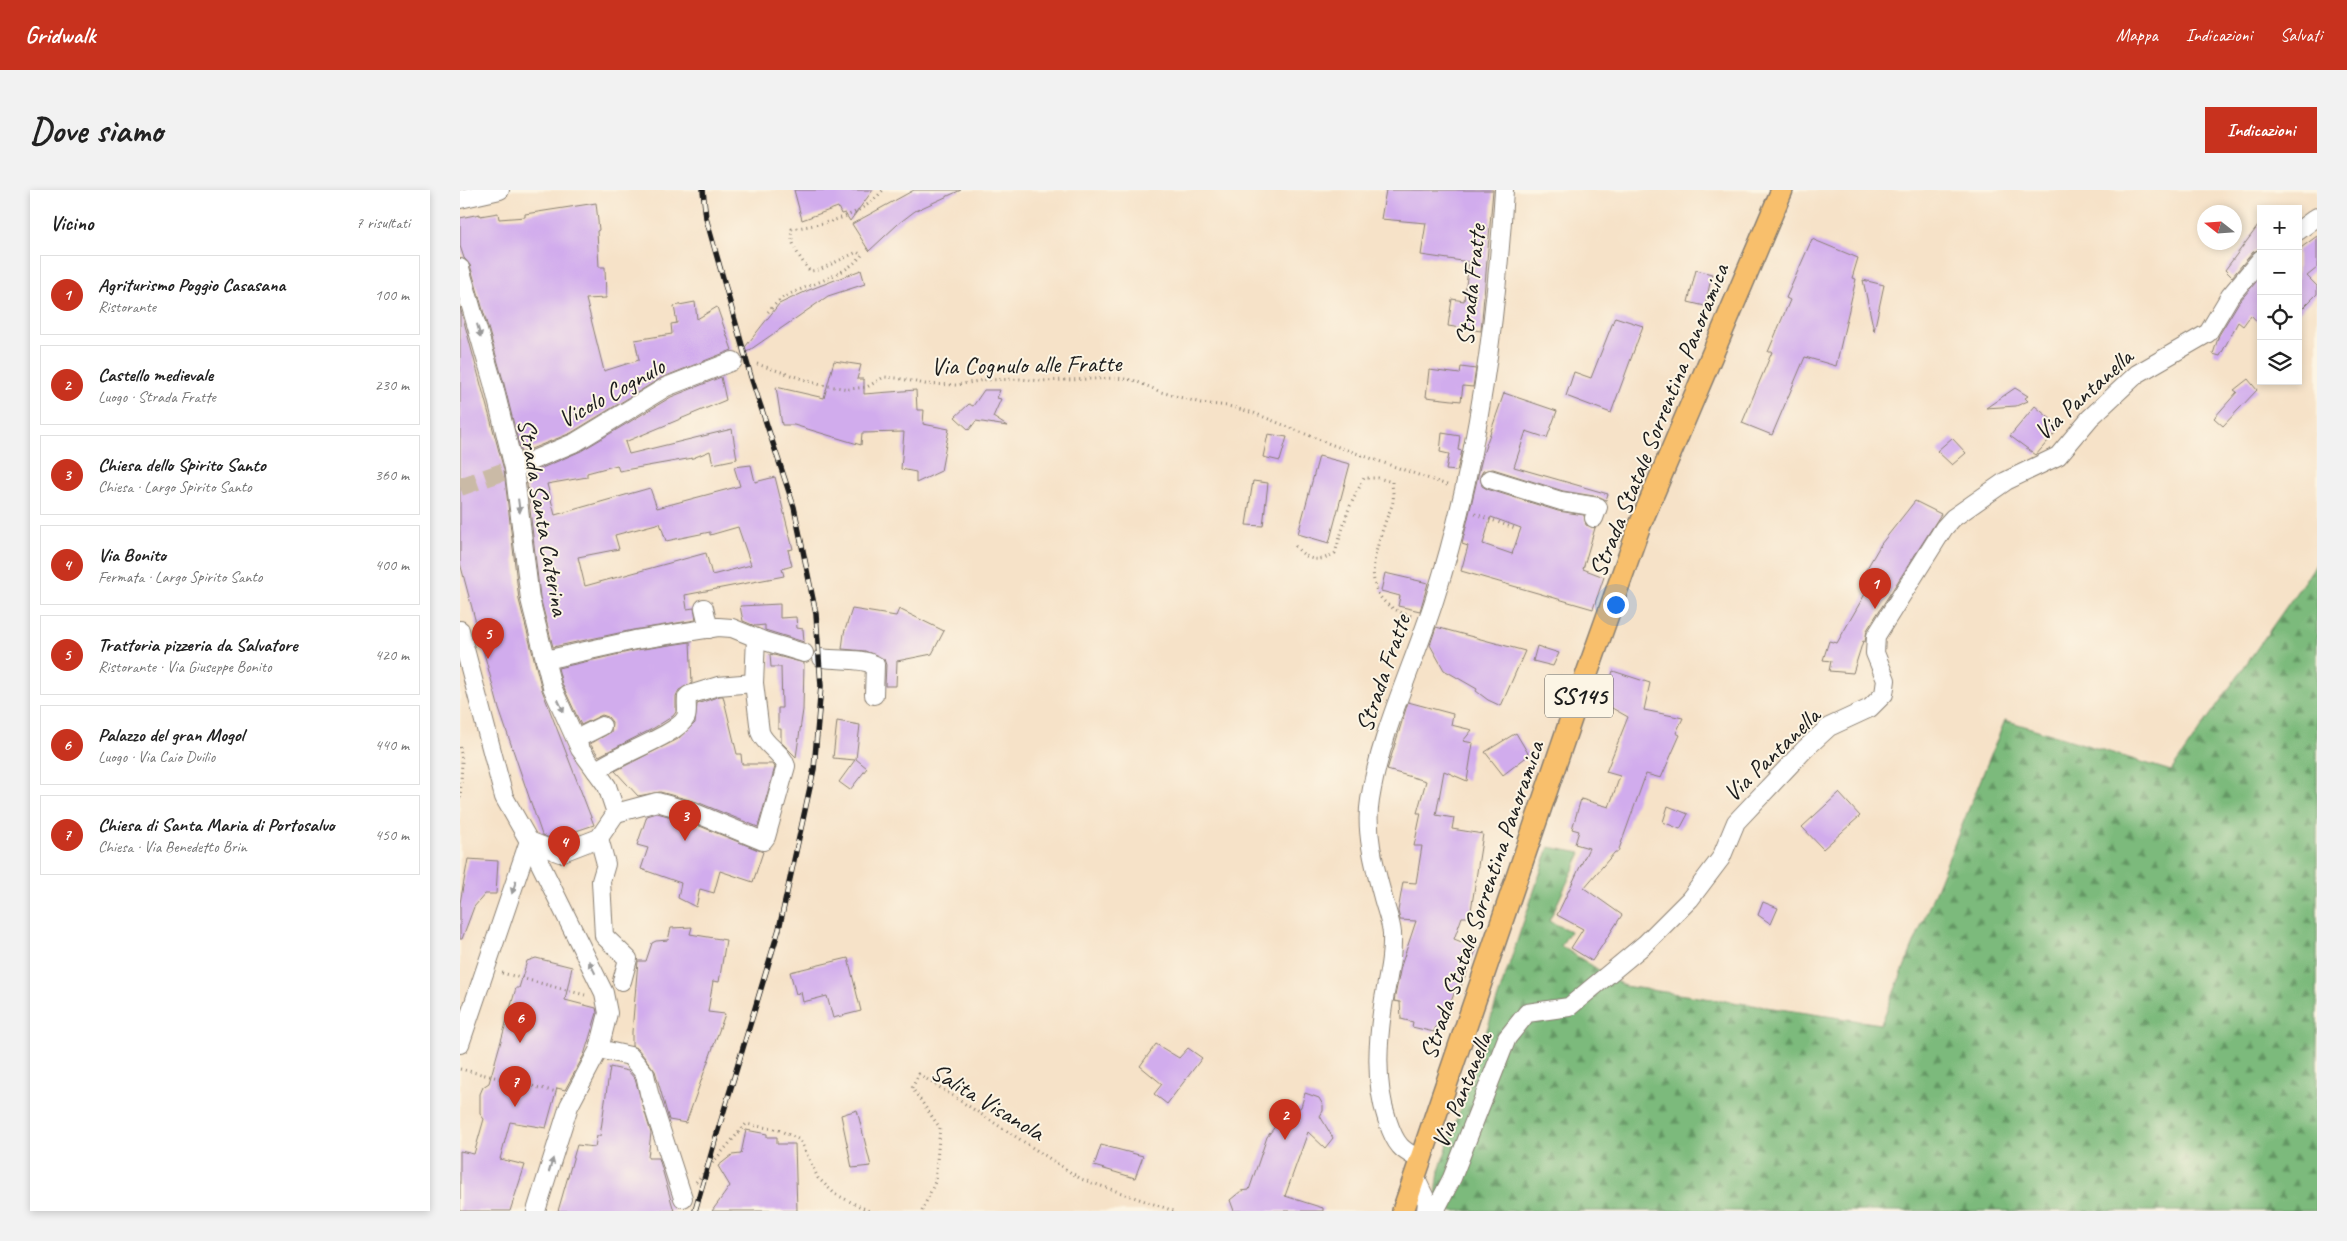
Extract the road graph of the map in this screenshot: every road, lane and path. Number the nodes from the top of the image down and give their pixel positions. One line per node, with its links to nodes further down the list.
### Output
1 (500, 190): 5 (street)
2 (883, 190): 10 (path)
3 (1504, 190): 15 (street, Strada Fratte)
4 (1782, 190): 45 (main road, Strada Statale Sorrentina Panoramica / SS145)
5 (460, 198)
6 (2317, 217): 7 (street)
7 (2302, 228)
8 (2257, 264): 53 (street, Via Pantanella)
9 (461, 276): 13 (street, Strada Santa Caterina, one-way to 13)
10 (768, 312)
11 (733, 362): 13 (street, Vicolo Cognulo)
12 (757, 364): 15 (path, Via Cognulo alle Fratte)
13 (514, 468): 27 (street, Strada Santa Caterina, one-way to 27)
14 (1490, 479): 17 (street)
15 (1464, 490): 16 (street, Strada Fratte)
16 (1460, 508): 18 (path); 45 (street, Strada Fratte)
17 (1594, 518)
18 (1514, 528)
19 (1295, 546): 21 (path)
20 (704, 608): 22 (street)
21 (1414, 616)
22 (709, 628): 24 (street); 27 (street)
23 (460, 630): 37 (street)
24 (756, 638): 25 (street); 28 (street)
25 (804, 653)
26 (822, 658): 29 (street)
27 (545, 660): 31 (street, Strada Santa Caterina, one-way to 31)
28 (754, 684): 33 (street); 35 (street)
29 (874, 695)
30 (602, 726): 31 (street)
31 (576, 739): 33 (street, Strada Santa Caterina)
32 (460, 747): 34 (path)
33 (596, 771): 35 (street, Strada Santa Caterina)
34 (460, 801)
35 (616, 813): 36 (street)
36 (600, 838): 37 (street); 39 (street)
37 (529, 841): 38 (street, one-way to 38); 40 (street, one-way to 37)
38 (487, 968): 40 (path); 41 (street)
39 (622, 981)
40 (606, 1001): 42 (street)
41 (460, 1044)
42 (599, 1049): 44 (street); 46 (street)
43 (460, 1068): 44 (path)
44 (574, 1096): 47 (street, one-way to 44)
45 (1418, 1168): 51 (main road, Strada Statale Sorrentina Panoramica / SS145); 52 (street)
46 (683, 1198): 48 (path)
47 (536, 1211)
48 (869, 1211)
49 (922, 1211): 50 (path, Salita Visanola)
50 (1174, 1211)
51 (1403, 1211)
52 (1426, 1211)
53 (1435, 1211)

